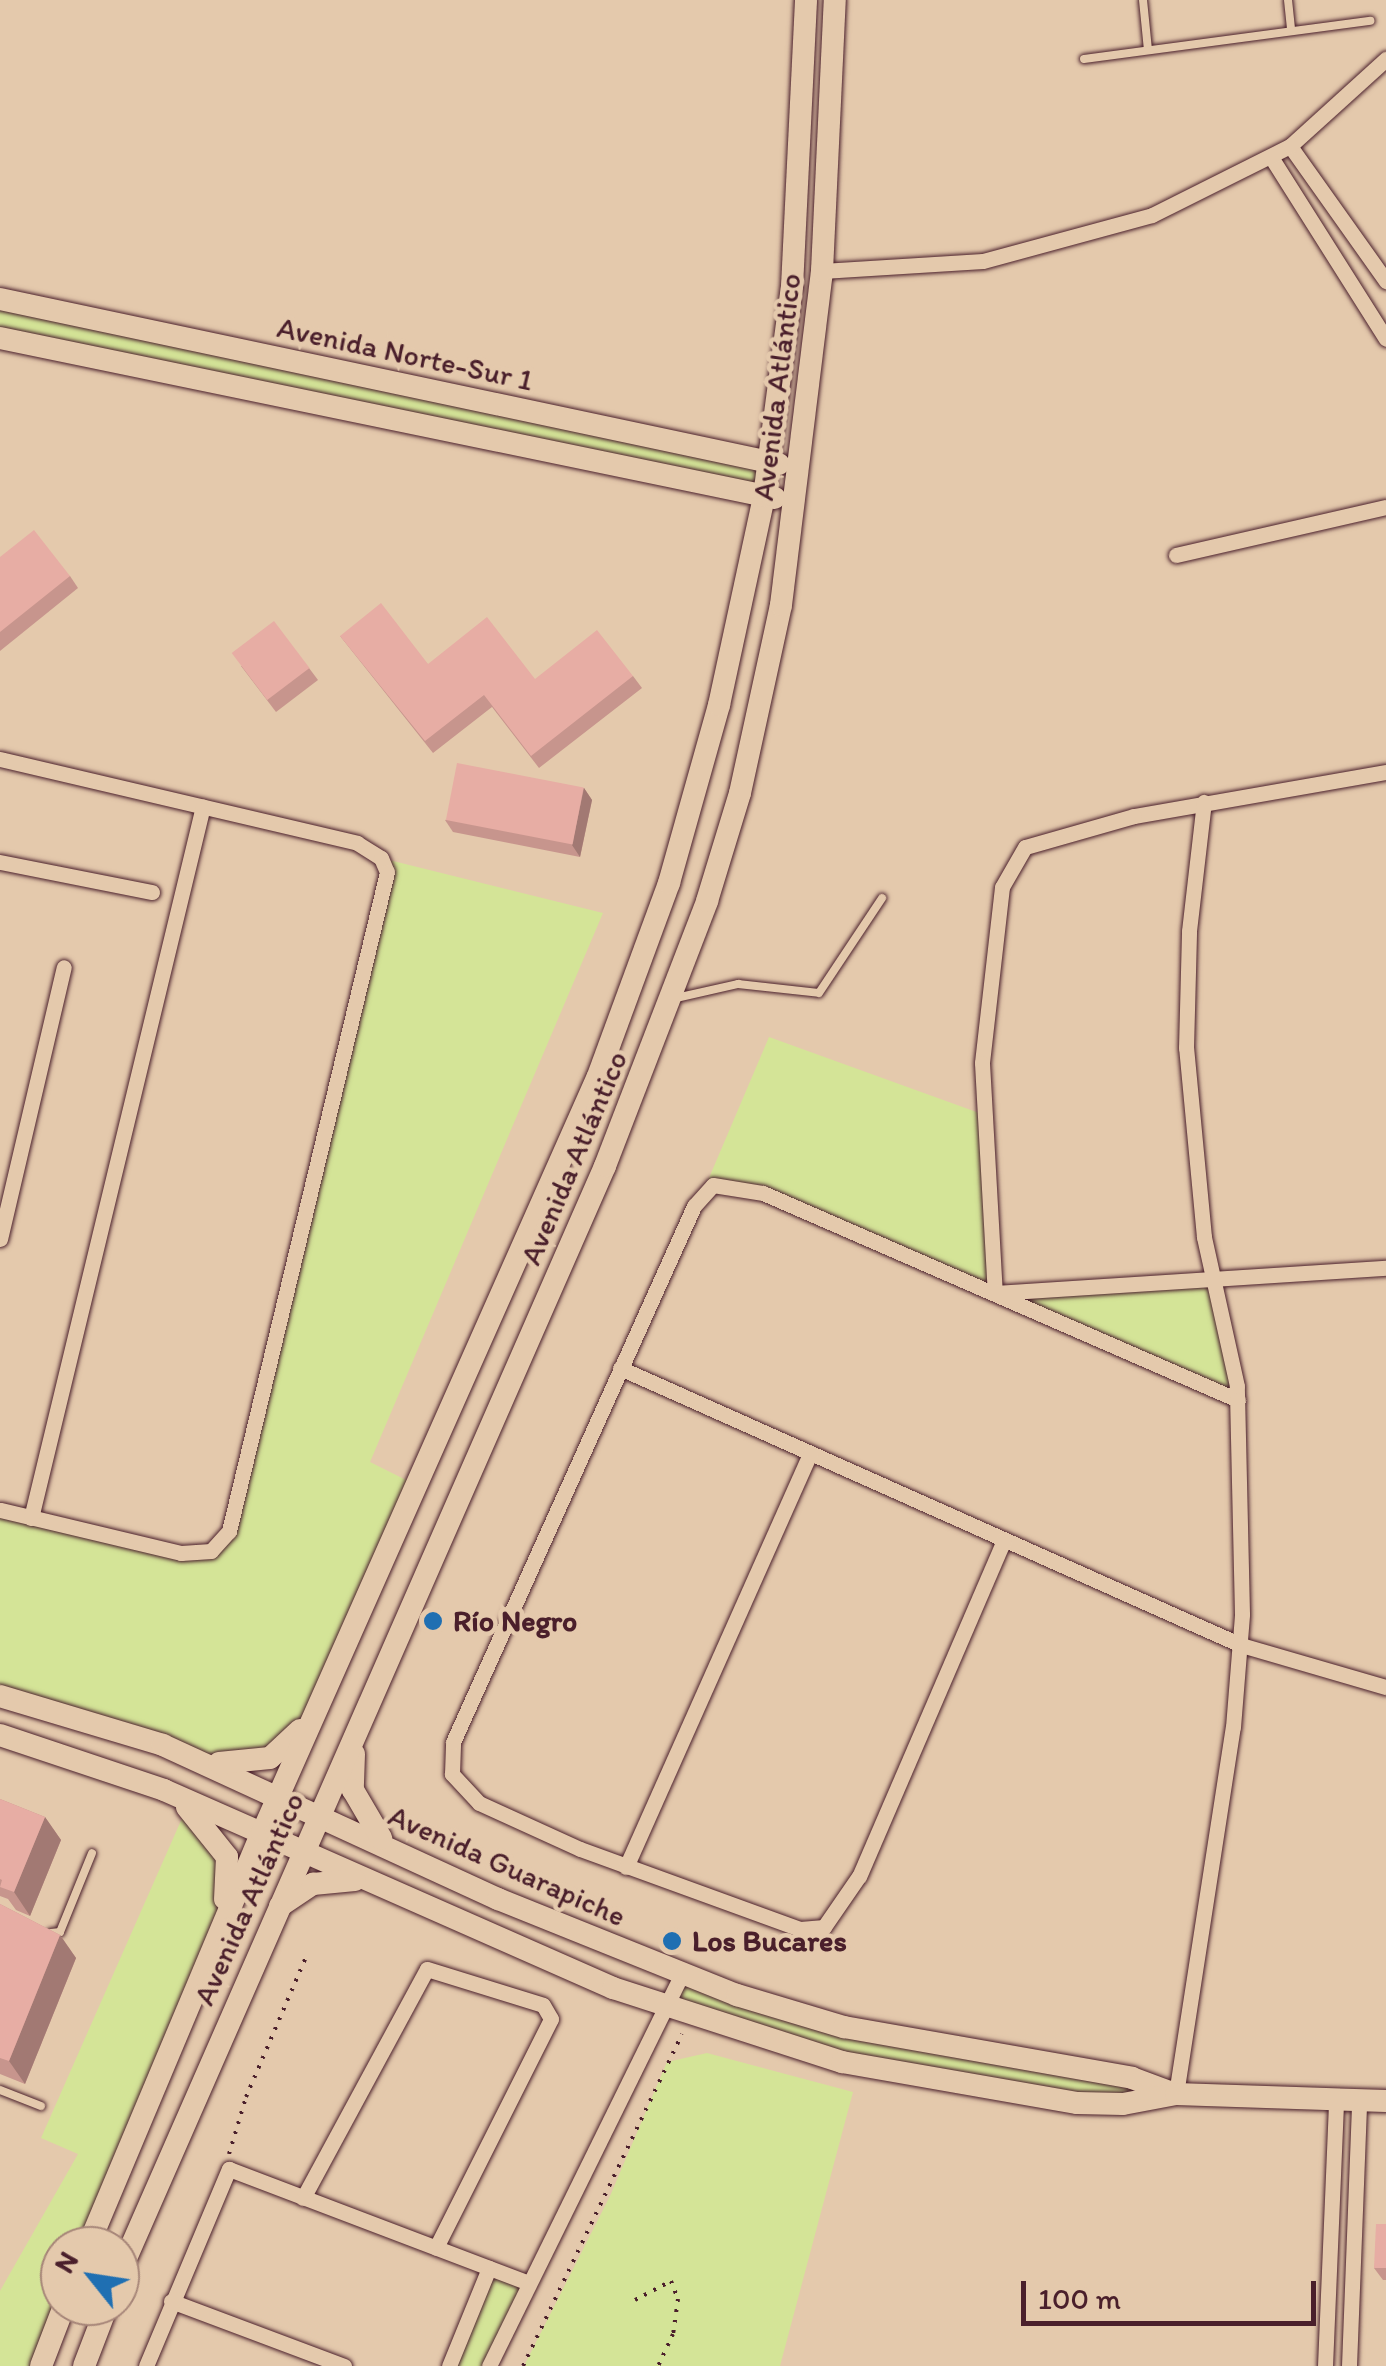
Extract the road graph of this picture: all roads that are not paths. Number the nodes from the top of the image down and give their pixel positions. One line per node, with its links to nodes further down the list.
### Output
1 (806, 0): 17 (main road, Avenida Atlántico)
2 (835, 0): 12 (main road, Avenida Atlántico)
3 (1143, 0): 7 (lane)
4 (1288, 0): 6 (lane)
5 (1370, 21): 6 (lane)
6 (1292, 31): 7 (lane)
7 (1148, 50): 8 (lane)
8 (1084, 59)
9 (1385, 62): 10 (street)
10 (1290, 146): 11 (street); 13 (street)
11 (1271, 157): 12 (street); 16 (street)
12 (822, 271): 18 (main road, Avenida Atlántico)
13 (1386, 281)
14 (0, 300): 17 (main road, Avenida Norte-Sur 1)
15 (0, 338): 19 (main road)
16 (1386, 339)
17 (768, 462): 18 (main road, Avenida Norte-Sur 1); 19 (main road, Avenida Atlántico)
18 (797, 469): 20 (main road, Avenida Atlántico)
19 (764, 496): 20 (main road); 45 (main road, Avenida Atlántico)
20 (794, 500): 31 (main road, Avenida Atlántico)
21 (1386, 508): 22 (street)
22 (1176, 556)
23 (0, 759): 26 (street)
24 (1386, 772): 25 (street)
25 (1204, 802): 34 (street); 35 (street)
26 (202, 806): 40 (street); 40 (street)
27 (0, 862): 28 (street)
28 (152, 892)
29 (882, 898): 31 (lane)
30 (64, 967): 32 (street)
31 (672, 999): 46 (main road, Avenida Atlántico)
32 (0, 1239)
33 (1386, 1268): 34 (street)
34 (1216, 1283): 35 (street); 37 (street)
35 (995, 1293): 36 (street); 37 (street)
36 (620, 1368): 38 (street); 56 (street)
37 (1238, 1400): 42 (street)
38 (810, 1453): 41 (street); 56 (street)
39 (0, 1510): 40 (street)
40 (31, 1518)
41 (1004, 1540): 42 (street); 56 (street)
42 (1241, 1646): 43 (street); 64 (street)
43 (1386, 1687)
44 (0, 1696): 48 (main road, Avenida Guarapiche)
45 (320, 1704): 48 (main road); 50 (main road, Avenida Atlántico)
46 (362, 1720): 51 (main road, Avenida Atlántico); 53 (main road)
47 (0, 1735): 49 (main road, Avenida Guarapiche)
48 (193, 1758): 50 (main road, Avenida Guarapiche)
49 (164, 1790): 52 (main road, Avenida Guarapiche); 60 (main road)
50 (279, 1794): 51 (main road, Avenida Guarapiche); 52 (main road, Avenida Atlántico)
51 (321, 1814): 53 (main road, Avenida Guarapiche); 54 (main road, Avenida Atlántico)
52 (262, 1833): 54 (main road, Avenida Guarapiche); 60 (main road, Avenida Atlántico)
53 (395, 1850): 61 (main road, Avenida Guarapiche)
54 (303, 1852): 57 (main road, Avenida Guarapiche); 58 (main road, Avenida Atlántico)
55 (92, 1853): 59 (lane)
56 (626, 1867)
57 (364, 1880): 58 (main road); 62 (main road, Avenida Guarapiche)
58 (277, 1908): 70 (main road, Avenida Atlántico)
59 (37, 1928)
60 (213, 1948): 69 (main road, Avenida Atlántico)
61 (682, 1974): 62 (street); 64 (main road, Avenida Guarapiche)
62 (666, 2007): 64 (main road, Avenida Guarapiche); 73 (street)
63 (0, 2090): 67 (lane)
64 (1176, 2094): 65 (main road, Avenida Guarapiche)
65 (1347, 2100): 66 (main road, Avenida Guarapiche); 75 (street); 76 (street)
66 (1386, 2100)
67 (41, 2106)
68 (304, 2198): 71 (street); 71 (street); 74 (street)
69 (96, 2226)
70 (140, 2226)
71 (436, 2248): 72 (street)
72 (489, 2268): 73 (street); 83 (street)
73 (526, 2282): 84 (street)
74 (171, 2301): 81 (street); 82 (street)
75 (1326, 2313): 76 (street); 85 (street)
76 (1351, 2314): 86 (street)
77 (56, 2326): 79 (main road)
78 (99, 2326): 80 (main road)
79 (41, 2366)
80 (84, 2366)
81 (146, 2366)
82 (344, 2366)
83 (449, 2366)
84 (489, 2366)
85 (1325, 2366)
86 (1349, 2366)

